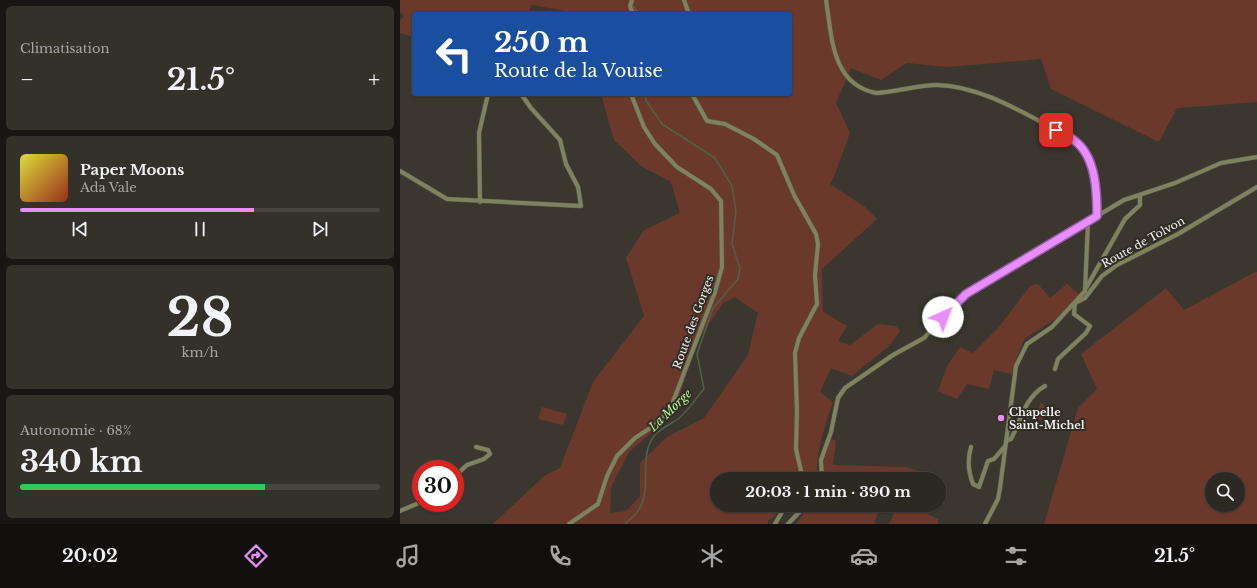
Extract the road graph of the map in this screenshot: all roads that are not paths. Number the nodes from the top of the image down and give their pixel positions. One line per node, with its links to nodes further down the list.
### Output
1 (632, 0): 4 (street)
2 (684, 0): 5 (street)
3 (826, 0): 15 (street)
4 (632, 12)
5 (688, 12)
6 (488, 96): 14 (street)
7 (522, 96): 14 (street)
8 (632, 96): 31 (street, Route des Gorges)
9 (693, 96): 25 (street)
10 (1257, 157): 13 (street)
11 (400, 171): 14 (street)
12 (1257, 187): 18 (street, Route de Tolvon)
13 (1140, 196): 15 (street); 17 (street)
14 (480, 202)
15 (1097, 216): 16 (street)
16 (1088, 222): 17 (street); 26 (street)
17 (1085, 291): 18 (street)
18 (1075, 303): 19 (street); 21 (street, Route de Tolvon)
19 (1055, 369)
20 (1046, 386): 21 (street)
21 (1005, 444): 23 (street); 34 (street, Route de Tolvon)
22 (476, 447): 24 (street)
23 (970, 447)
24 (464, 468)
25 (800, 472)
26 (822, 472)
27 (412, 506): 28 (street)
28 (400, 511)
29 (782, 512): 32 (street)
30 (799, 512): 33 (street)
31 (569, 524)
32 (775, 524)
33 (788, 524)
34 (985, 524)

